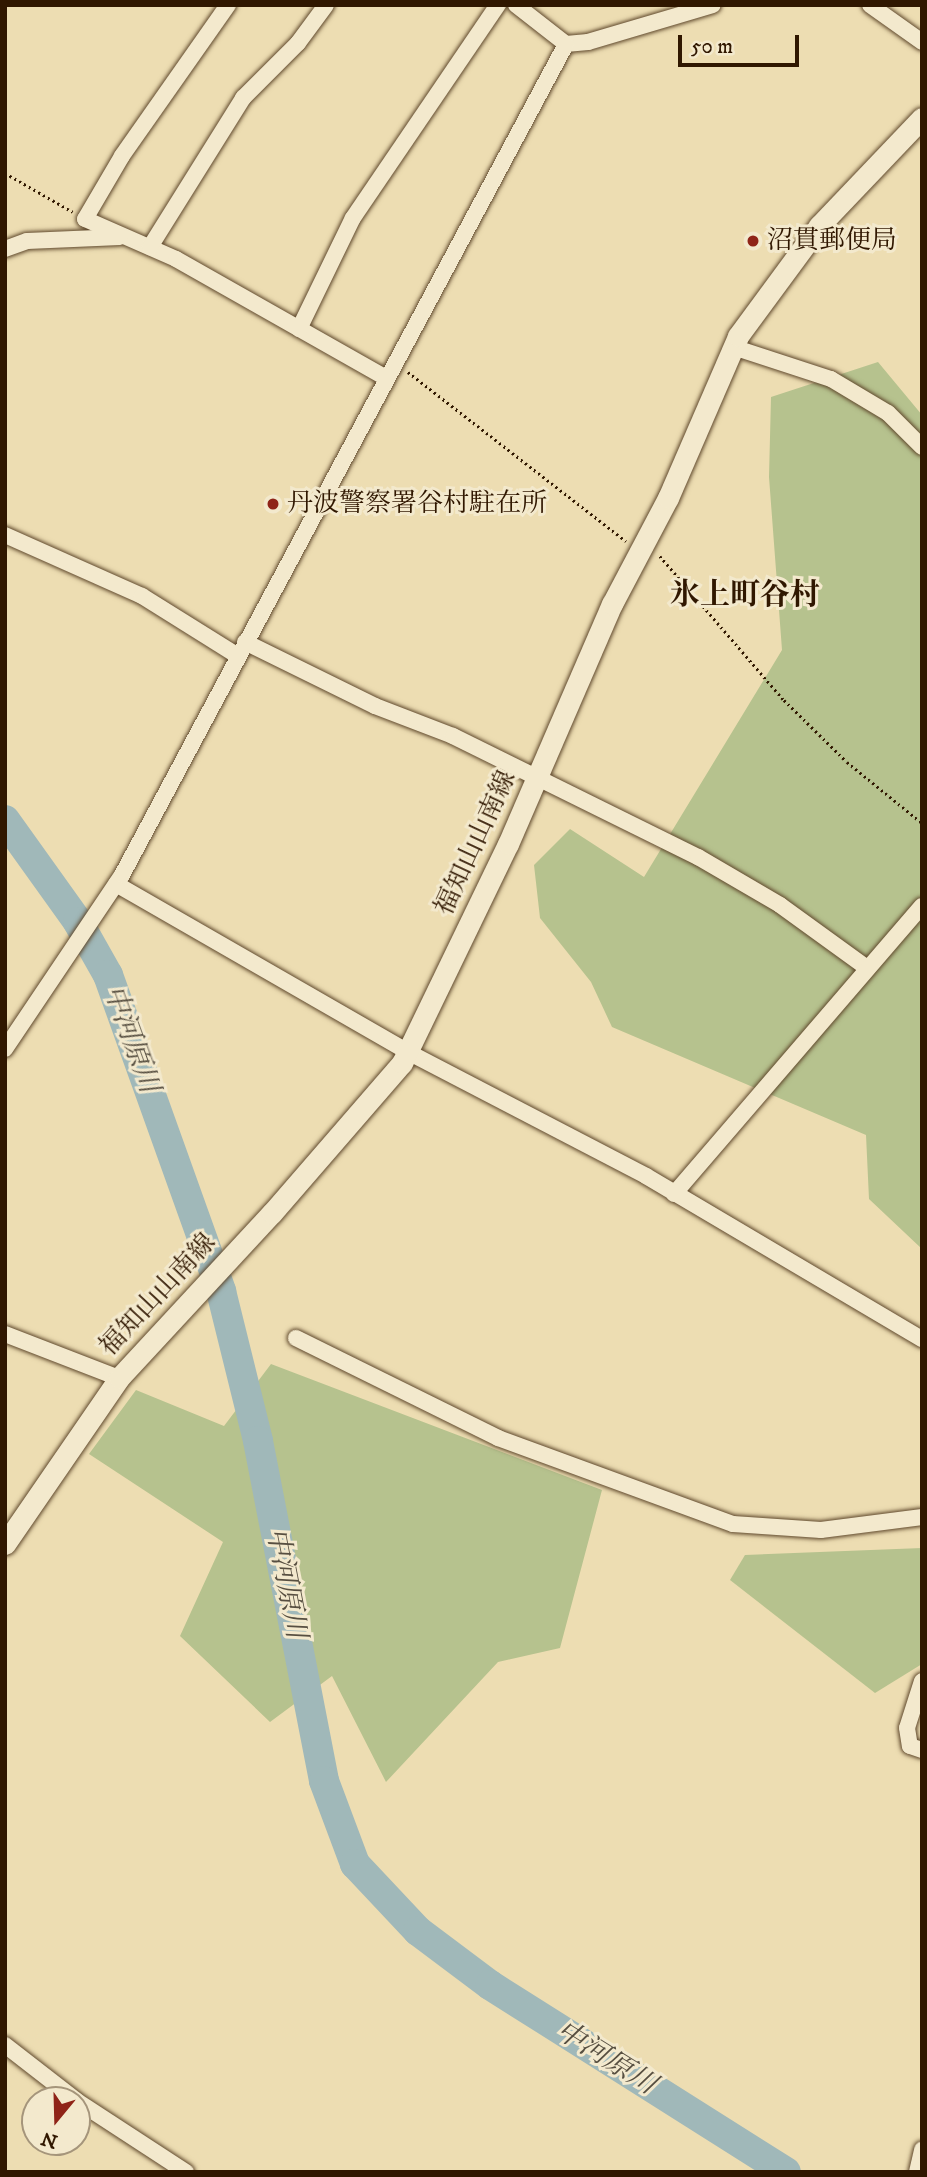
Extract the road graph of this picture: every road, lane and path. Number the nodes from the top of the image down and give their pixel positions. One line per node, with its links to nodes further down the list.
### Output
1 (228, 5): 11 (street)
2 (326, 5): 13 (street)
3 (498, 5): 15 (street)
4 (516, 5): 8 (street)
5 (713, 5): 8 (street)
6 (870, 5): 7 (street)
7 (922, 42)
8 (566, 44): 17 (street)
9 (922, 118): 16 (main road, 福知山山南線)
10 (5, 173): 11 (path)
11 (85, 219): 12 (street)
12 (126, 237): 13 (street); 14 (street)
13 (150, 247): 15 (street)
14 (5, 249)
15 (299, 329): 18 (street)
16 (733, 347): 19 (street); 21 (main road, 福知山山南線)
17 (395, 362): 18 (street); 21 (path)
18 (386, 378): 22 (street)
19 (922, 447)
20 (5, 535): 22 (street)
21 (643, 546): 23 (main road, 福知山山南線); 24 (path)
22 (242, 649): 23 (street); 25 (street)
23 (536, 781): 27 (street); 29 (main road, 福知山山南線)
24 (922, 823)
25 (116, 884): 28 (street); 29 (street)
26 (922, 906): 27 (street)
27 (867, 968): 30 (street)
28 (5, 1049)
29 (408, 1052): 30 (street); 34 (main road, 福知山山南線)
30 (674, 1194): 33 (street)
31 (5, 1334): 34 (street)
32 (296, 1338): 35 (street)
33 (922, 1339)
34 (119, 1378): 36 (main road, 福知山山南線)
35 (922, 1517)
36 (5, 1544)
37 (922, 1681): 38 (street)
38 (922, 1750)
39 (5, 2045): 40 (street)
40 (59, 2086)
41 (91, 2109): 43 (street)
42 (922, 2150): 44 (street)
43 (186, 2172)
44 (917, 2172)

